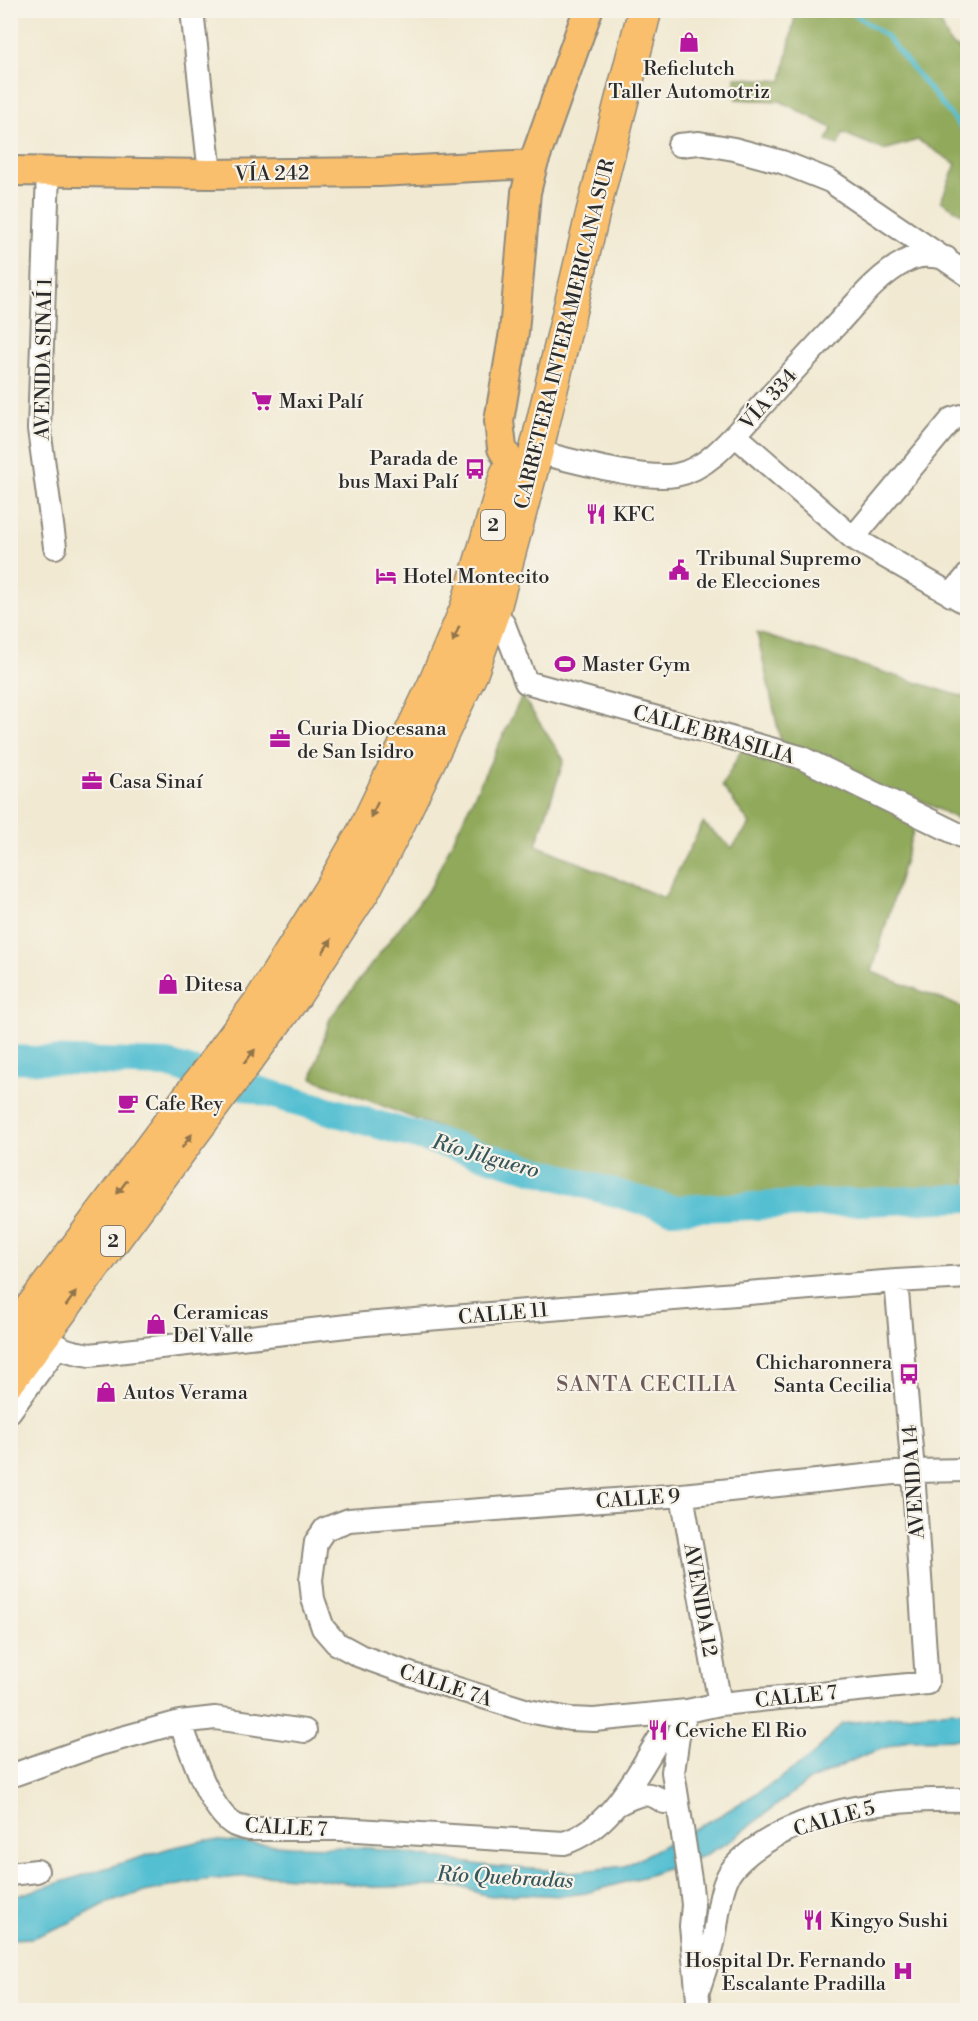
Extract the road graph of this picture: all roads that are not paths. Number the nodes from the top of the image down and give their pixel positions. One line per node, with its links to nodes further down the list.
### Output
1 (192, 10): 9 (street)
2 (588, 10): 6 (main road)
3 (627, 10): 14 (highway, CARRETERA INTERAMERICANA SUR)
4 (645, 10): 14 (highway, CARRETERA INTERAMERICANA SUR / 2)
5 (679, 145): 10 (street)
6 (533, 164): 9 (main road, VÍA 242); 14 (main road)
7 (10, 171): 8 (main road, VÍA 242)
8 (48, 171): 9 (main road, VÍA 242); 16 (street, AVENIDA SINAÍ 1)
9 (210, 174)
10 (946, 258): 11 (street); 13 (street, VÍA 334)
11 (968, 275)
12 (964, 417): 15 (street)
13 (735, 435): 14 (street, VÍA 334); 15 (street)
14 (513, 474): 19 (highway, CARRETERA INTERAMERICANA SUR / 2); 20 (highway); 24 (highway, CARRETERA INTERAMERICANA SUR / 2, one-way to 24)
15 (853, 538): 18 (street)
16 (55, 547)
17 (968, 575): 18 (street)
18 (959, 599)
19 (494, 608): 20 (highway, CARRETERA INTERAMERICANA SUR / 2); 21 (street, CALLE BRASILIA)
20 (477, 658): 24 (highway, CARRETERA INTERAMERICANA SUR / 2, one-way to 20)
21 (968, 839)
22 (968, 1277): 23 (street, CALLE 11)
23 (896, 1281): 24 (street, CALLE 11); 28 (street, AVENIDA 14)
24 (34, 1335): 25 (highway, CARRETERA INTERAMERICANA SUR / 2); 26 (street)
25 (10, 1379)
26 (10, 1411)
27 (968, 1470): 28 (street, CALLE 9)
28 (913, 1471): 29 (street, CALLE 9); 31 (street, AVENIDA 14)
29 (682, 1495): 30 (street, CALLE 9); 32 (street, AVENIDA 12)
30 (316, 1542): 33 (street, CALLE 7A)
31 (927, 1683): 32 (street, CALLE 7)
32 (720, 1704): 33 (street, CALLE 7)
33 (677, 1712): 36 (street); 40 (street)
34 (180, 1722): 35 (street); 37 (street); 39 (street, CALLE 7)
35 (305, 1731)
36 (659, 1739): 39 (street, CALLE 7); 40 (street)
37 (10, 1776)
38 (968, 1800): 43 (street, CALLE 5)
39 (618, 1804): 40 (street, CALLE 7)
40 (670, 1810): 43 (street)
41 (37, 1870): 42 (street)
42 (10, 1874)
43 (698, 2001)

